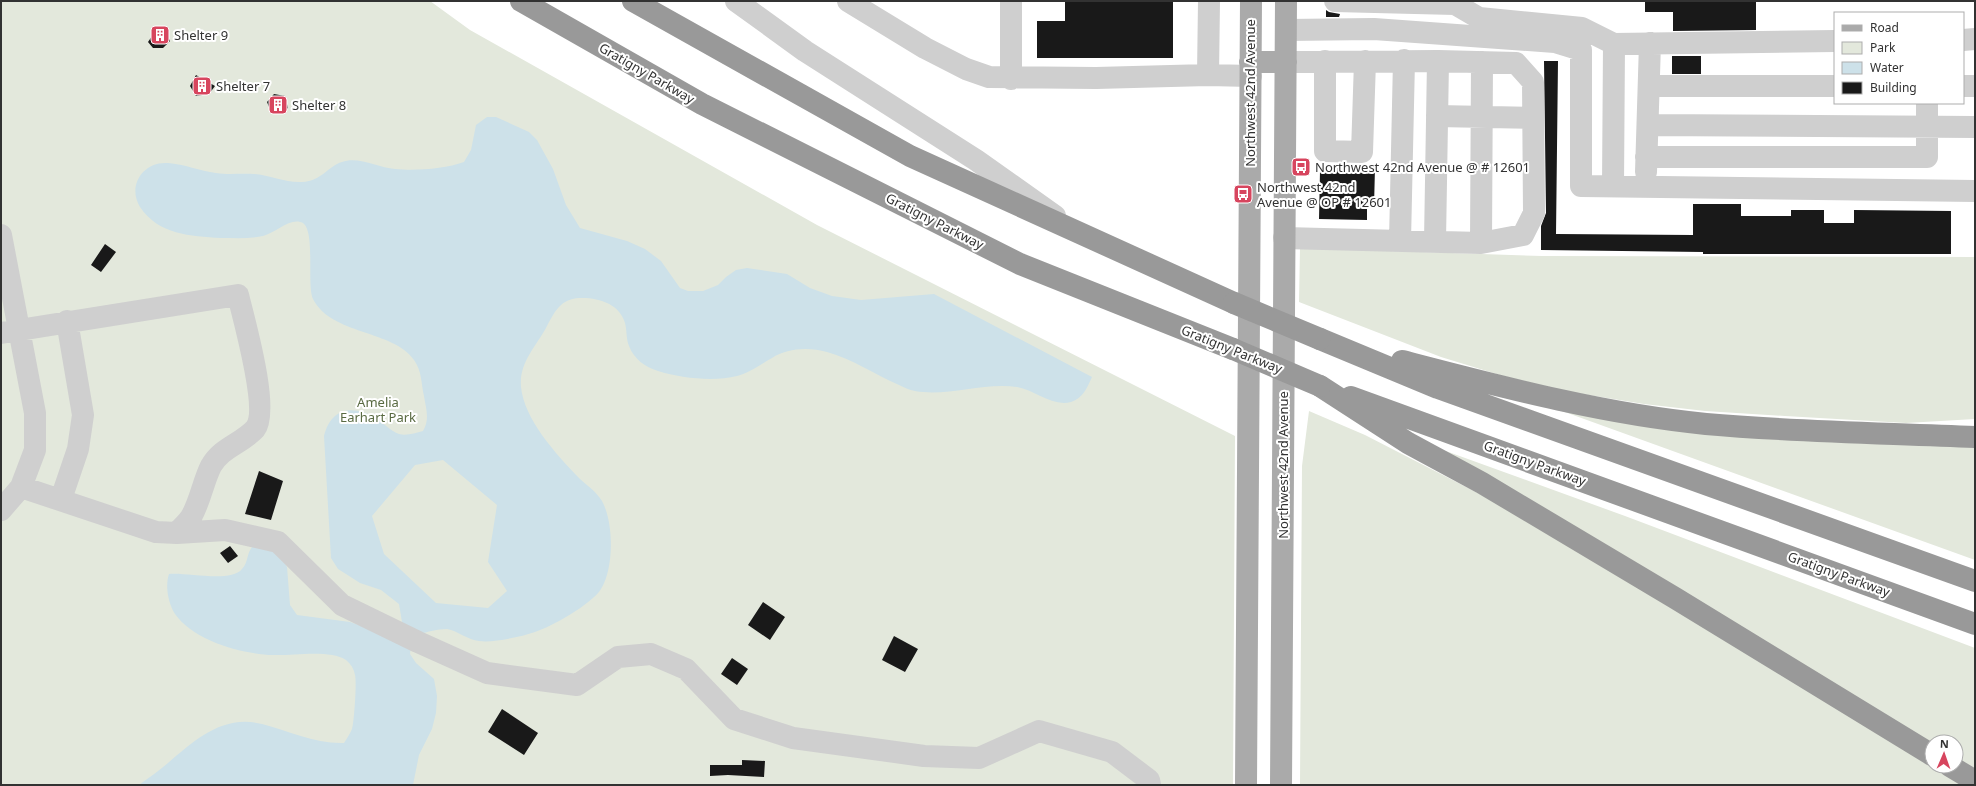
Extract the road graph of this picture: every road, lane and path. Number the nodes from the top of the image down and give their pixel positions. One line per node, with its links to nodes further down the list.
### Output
1 (521, 1): 55 (highway, Gratigny Parkway, bridge)
2 (633, 1): 47 (highway)
3 (736, 1): 47 (lane)
4 (848, 1): 28 (lane)
5 (1011, 1): 28 (lane)
6 (1209, 1): 27 (lane)
7 (1251, 1): 26 (main road, Northwest 42nd Avenue)
8 (1286, 1): 14 (main road, Northwest 42nd Avenue)
9 (1335, 1): 10 (lane)
10 (1375, 2): 11 (lane); 13 (lane)
11 (1417, 2): 12 (lane)
12 (1455, 2): 19 (lane)
13 (1374, 29): 14 (lane); 42 (lane)
14 (1286, 30): 24 (main road, Northwest 42nd Avenue)
15 (1975, 39): 16 (lane)
16 (1964, 40)
17 (1834, 41): 18 (lane)
18 (1650, 43): 19 (lane); 29 (lane)
19 (1614, 44): 42 (lane)
20 (1404, 60): 22 (lane); 23 (lane); 50 (lane)
21 (1325, 61): 22 (lane); 22 (lane); 24 (lane)
22 (1365, 61)
23 (1438, 61): 25 (lane); 34 (lane)
24 (1286, 62): 26 (main road); 48 (main road, Northwest 42nd Avenue)
25 (1482, 62): 35 (lane); 36 (lane)
26 (1250, 69): 27 (lane); 67 (main road, Northwest 42nd Avenue)
27 (1208, 75): 28 (lane)
28 (1011, 79)
29 (1649, 86): 30 (lane); 37 (lane)
30 (1834, 86)
31 (1964, 86): 32 (lane)
32 (1975, 86)
33 (1926, 104): 38 (lane)
34 (1437, 116): 35 (lane); 49 (lane)
35 (1482, 116): 36 (lane); 51 (lane)
36 (1533, 118): 51 (lane)
37 (1648, 125): 38 (lane); 40 (lane)
38 (1927, 126): 39 (lane); 41 (lane)
39 (1975, 127)
40 (1646, 157): 41 (lane); 43 (lane)
41 (1927, 157): 44 (lane)
42 (1613, 186): 43 (lane)
43 (1645, 187): 44 (lane)
44 (1927, 191): 45 (lane)
45 (1975, 191)
46 (1, 235): 53 (lane)
47 (1082, 235): 54 (highway, bridge)
48 (1284, 238): 50 (lane); 68 (main road, Northwest 42nd Avenue)
49 (1435, 241): 50 (lane); 51 (lane)
50 (1400, 242)
51 (1481, 243)
52 (67, 321): 53 (lane); 58 (lane); 60 (lane)
53 (10, 331): 57 (lane)
54 (1320, 339): 56 (highway); 61 (highway)
55 (1320, 386): 62 (highway, Gratigny Parkway); 63 (highway)
56 (1973, 436)
57 (21, 487): 58 (lane); 59 (lane)
58 (61, 499): 60 (lane)
59 (1, 510)
60 (177, 533): 66 (lane)
61 (1975, 581)
62 (1975, 624)
63 (1924, 750)
64 (1963, 774): 65 (highway)
65 (1975, 781)
66 (1150, 785)
67 (1246, 785)
68 (1281, 785)

